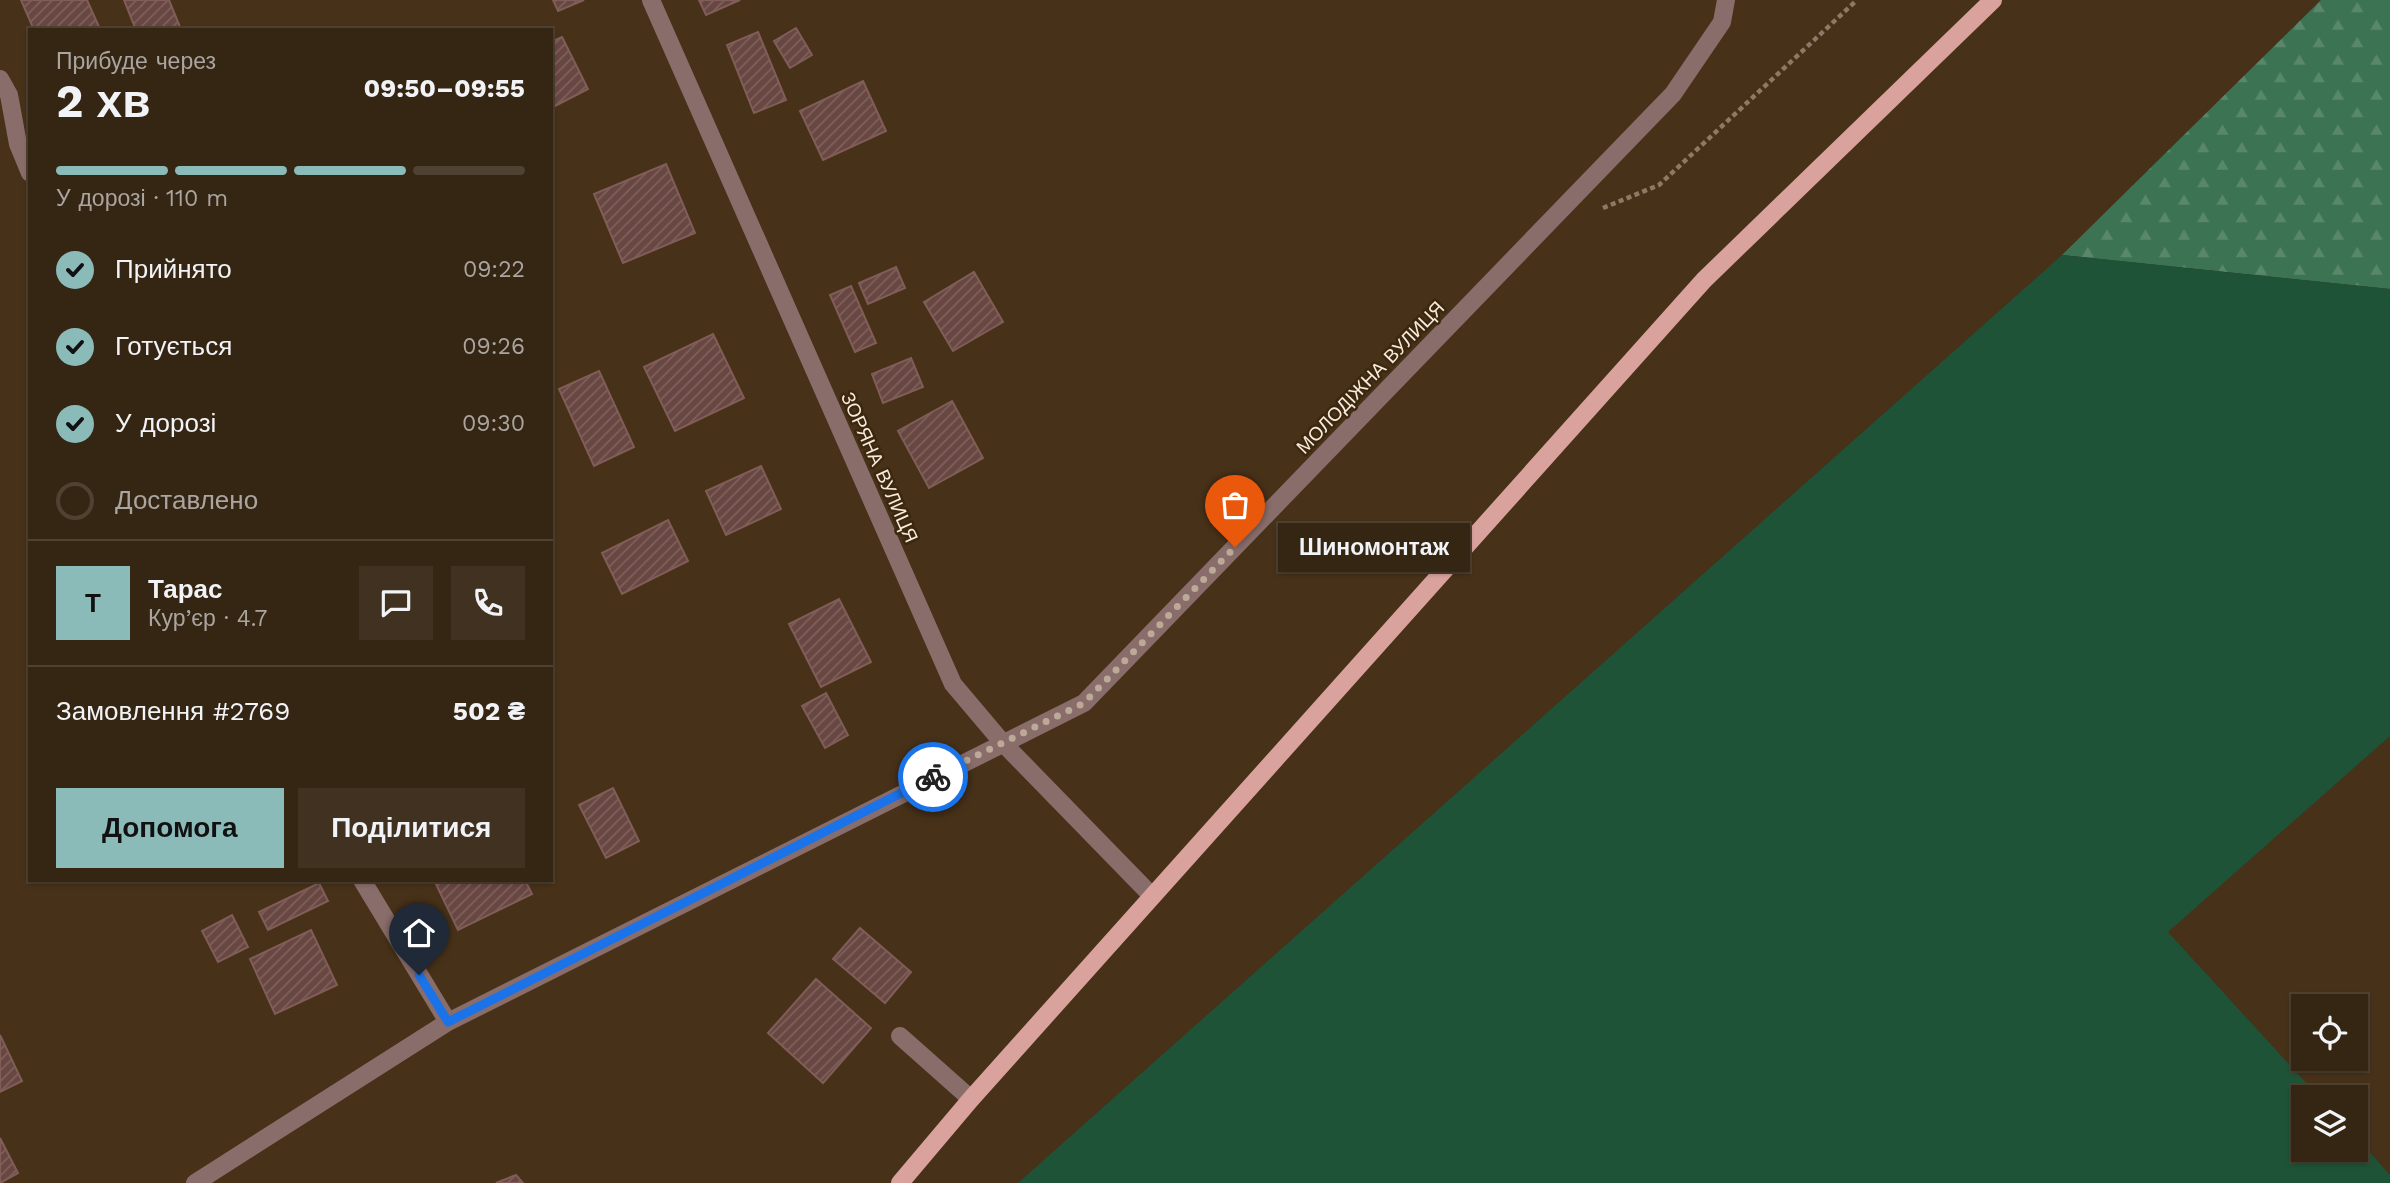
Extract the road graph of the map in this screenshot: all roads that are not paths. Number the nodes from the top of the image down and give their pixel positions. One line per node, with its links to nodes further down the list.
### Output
1 (651, 0): 6 (street, ЗОРЯНА ВУЛИЦЯ)
2 (1726, 0): 6 (street, МОЛОДІЖНА ВУЛИЦЯ)
3 (1993, 0): 8 (main road)
4 (0, 79): 5 (street)
5 (28, 168)
6 (1002, 742): 8 (street, ЗОРЯНА ВУЛИЦЯ); 9 (street, МОЛОДІЖНА ВУЛИЦЯ)
7 (363, 882): 9 (street)
8 (1153, 896): 11 (main road)
9 (448, 1022): 12 (street, МОЛОДІЖНА ВУЛИЦЯ)
10 (900, 1036): 11 (street)
11 (971, 1098): 13 (main road)
12 (195, 1183)
13 (900, 1183)

